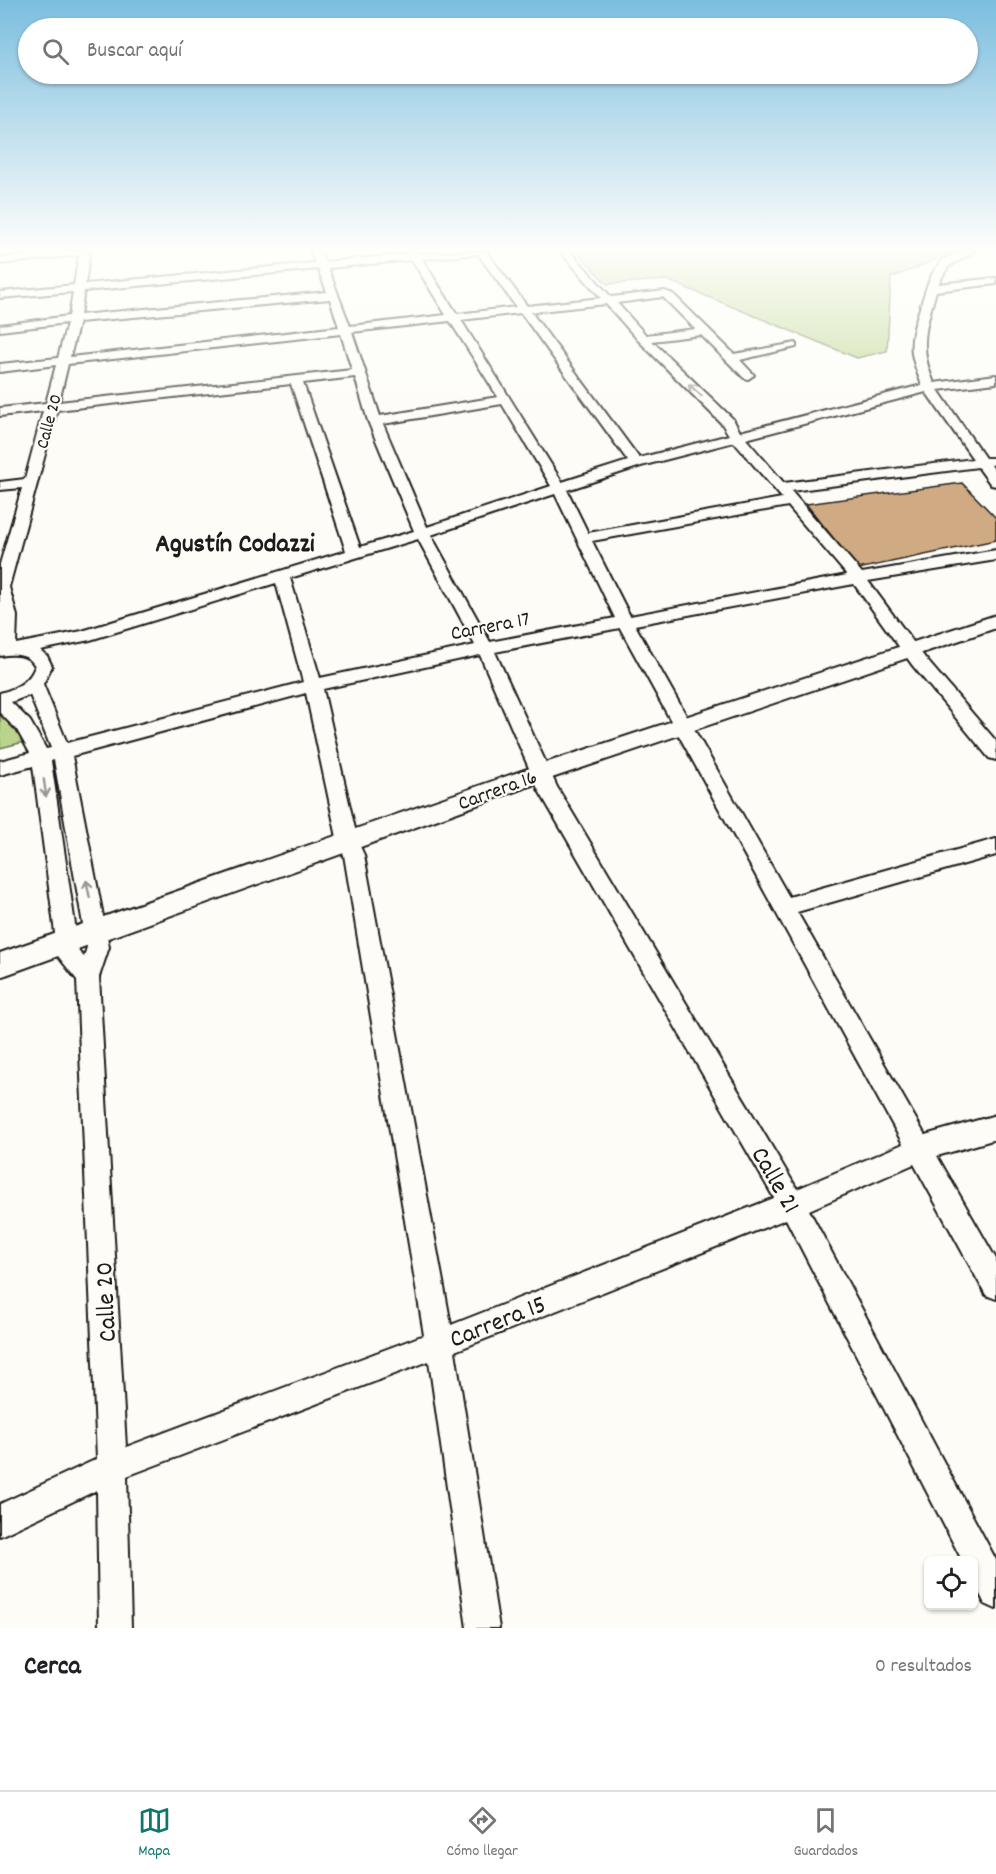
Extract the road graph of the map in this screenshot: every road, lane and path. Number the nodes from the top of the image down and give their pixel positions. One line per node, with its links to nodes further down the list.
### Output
1 (73, 327): 15 (street, Calle 20)
2 (344, 327): 10 (street, Calle 21)
3 (373, 327): 10 (street)
4 (461, 327): 24 (street)
5 (536, 327): 30 (street)
6 (617, 327): 16 (street)
7 (632, 327): 12 (street)
8 (701, 327): 11 (street)
9 (919, 327): 22 (street)
10 (345, 330): 15 (street); 18 (street, Calle 21)
11 (705, 331): 12 (street); 14 (street)
12 (643, 339): 28 (street, one-way to 12)
13 (792, 345): 14 (street)
14 (731, 358): 19 (street)
15 (64, 360): 17 (street); 25 (street, Calle 20)
16 (651, 365)
17 (0, 368)
18 (357, 373): 21 (street); 27 (street, Calle 21)
19 (748, 375)
20 (996, 379): 22 (street)
21 (296, 380): 25 (street); 39 (street)
22 (929, 387): 28 (street); 29 (street)
23 (684, 397): 28 (street)
24 (506, 400): 27 (street); 34 (street)
25 (51, 406): 26 (street); 32 (street, Calle 20)
26 (0, 412)
27 (375, 421): 37 (street, Calle 21)
28 (736, 435): 30 (street); 35 (street)
29 (989, 461): 31 (street); 35 (street)
30 (636, 463): 34 (street)
31 (996, 482)
32 (31, 483): 33 (street); 43 (street, Calle 20)
33 (0, 486)
34 (558, 487): 37 (street); 38 (street)
35 (780, 488): 36 (street)
36 (791, 501): 38 (street); 42 (street)
37 (422, 533): 39 (street); 48 (street, Calle 21)
38 (583, 538): 45 (street)
39 (355, 554): 41 (street)
40 (996, 555): 42 (street, Carrera 17)
41 (282, 576): 46 (street); 53 (street)
42 (858, 578): 45 (street, Carrera 17); 50 (street)
43 (1, 590): 49 (street, Calle 20)
44 (996, 621): 50 (main road, Carrera 16)
45 (625, 622): 48 (street, Carrera 17); 55 (street)
46 (84, 636): 49 (street); 51 (street)
47 (996, 636): 50 (main road, Carrera 16)
48 (485, 648): 53 (street, Carrera 17); 60 (street, Calle 21)
49 (10, 649): 51 (street)
50 (915, 656): 55 (main road, Carrera 16); 57 (street)
51 (42, 663): 52 (street)
52 (34, 683): 54 (street); 56 (street, Calle 20)
53 (313, 685): 56 (street, Carrera 17); 62 (street)
54 (0, 701): 58 (street)
55 (685, 732): 60 (main road, Carrera 16); 63 (street)
56 (62, 753): 58 (street, Carrera 17); 64 (street, Calle 20, one-way to 56)
57 (996, 753)
58 (41, 758): 59 (street, Carrera 17); 65 (street, one-way to 65)
59 (0, 768)
60 (544, 781): 62 (main road, Carrera 16); 71 (street, Calle 21)
61 (996, 847): 63 (street)
62 (351, 849): 64 (main road, Carrera 16); 73 (street)
63 (783, 907): 70 (street)
64 (97, 940): 65 (main road, Carrera 16); 67 (street, Calle 20)
65 (68, 950): 66 (main road, Carrera 16); 67 (street); 68 (main road, Carrera 16)
66 (0, 965)
67 (88, 977): 74 (street, Calle 20)
68 (0, 979)
69 (996, 1127): 70 (street, Carrera 15)
70 (920, 1149): 71 (street, Carrera 15); 72 (street)
71 (792, 1204): 73 (street, Carrera 15); 76 (street, Calle 21)
72 (996, 1285)
73 (440, 1343): 74 (street, Carrera 15); 78 (street)
74 (112, 1467): 75 (street, Carrera 15); 77 (street, Calle 20)
75 (0, 1520)
76 (996, 1593)
77 (116, 1628)
78 (483, 1628)

